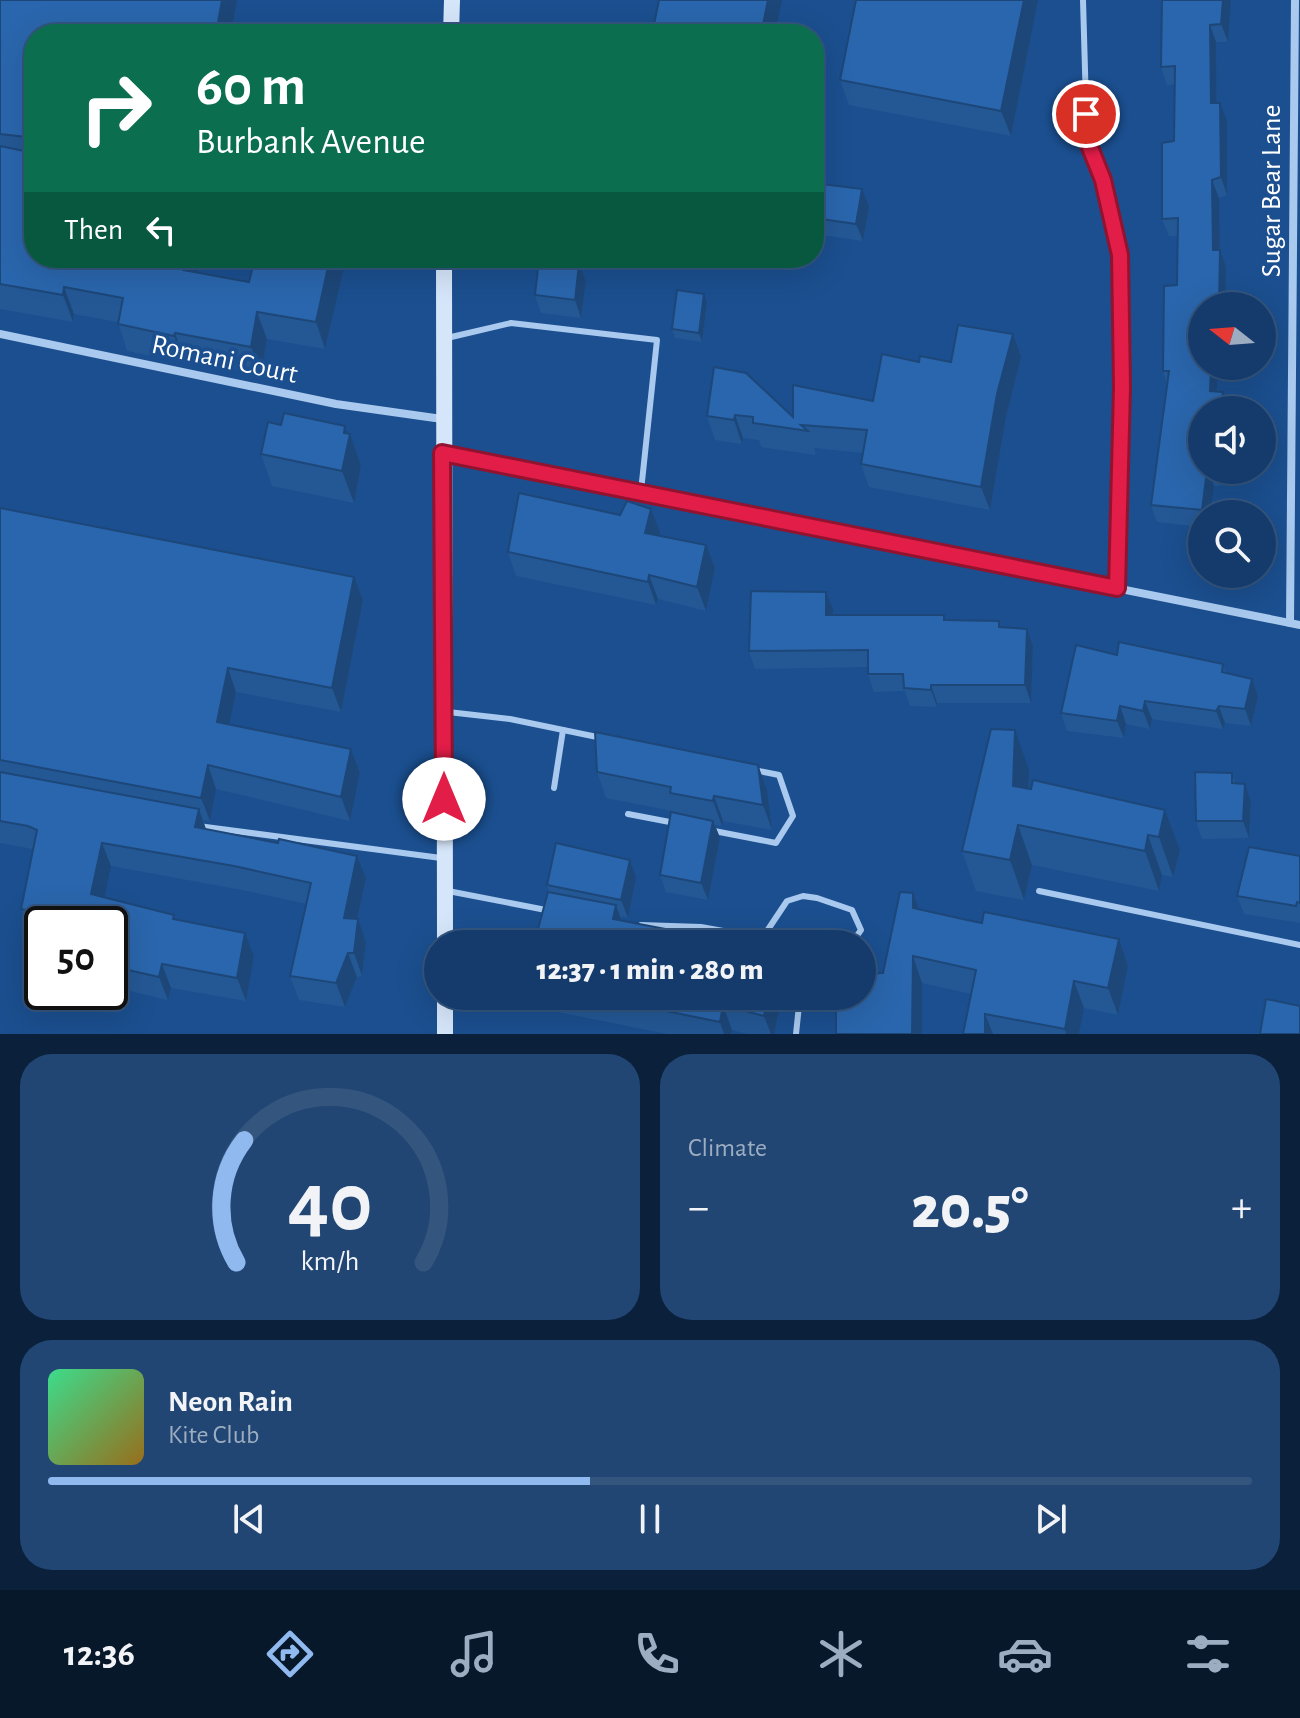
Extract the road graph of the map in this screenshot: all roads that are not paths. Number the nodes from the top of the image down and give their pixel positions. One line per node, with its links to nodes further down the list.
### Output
1 (452, 0): 4 (main road)
2 (1083, 0): 11 (lane)
3 (1295, 0): 12 (street, Sugar Bear Lane)
4 (451, 24)
5 (444, 268): 7 (main road)
6 (0, 334): 8 (street, Romani Court)
7 (443, 339): 8 (main road); 10 (lane)
8 (442, 419): 9 (main road)
9 (442, 453): 10 (street); 13 (main road)
10 (641, 491): 11 (street)
11 (1117, 588): 12 (street)
12 (1295, 624)
13 (444, 711): 14 (lane); 22 (main road)
14 (563, 730): 15 (lane); 17 (lane)
15 (608, 739)
16 (748, 769): 21 (lane)
17 (554, 788)
18 (628, 814): 20 (lane)
19 (185, 824): 22 (lane)
20 (687, 826)
21 (702, 828)
22 (445, 858): 23 (main road)
23 (445, 890): 25 (lane); 27 (main road)
24 (1039, 891): 31 (lane)
25 (562, 913)
26 (634, 925): 28 (lane)
27 (445, 930)
28 (720, 930)
29 (768, 930): 30 (lane)
30 (861, 930)
31 (1300, 945)
32 (445, 1010): 34 (main road)
33 (799, 1010): 35 (lane)
34 (445, 1034)
35 (796, 1034)

